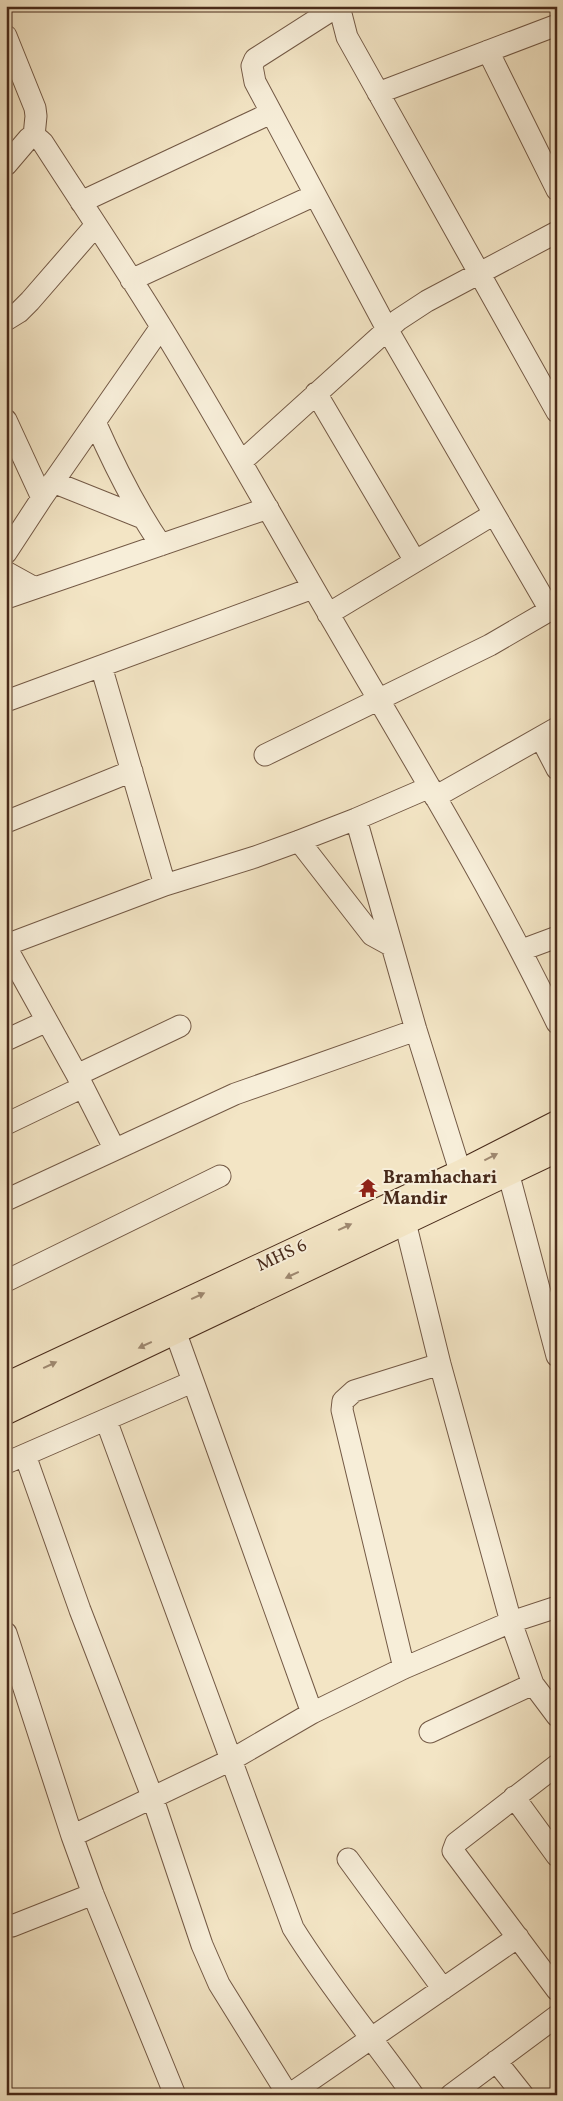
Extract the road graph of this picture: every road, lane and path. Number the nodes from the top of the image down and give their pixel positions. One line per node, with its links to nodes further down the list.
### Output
1 (338, 6): 5 (street); 6 (street)
2 (557, 25): 4 (street)
3 (6, 36): 7 (street)
4 (488, 51): 5 (street); 9 (street)
5 (378, 93): 14 (street)
6 (271, 113): 10 (street); 11 (street)
7 (34, 136): 8 (street); 11 (street)
8 (6, 166)
9 (557, 190)
10 (314, 195): 15 (street); 18 (street)
11 (81, 202): 12 (street)
12 (96, 225): 15 (street); 16 (street)
13 (557, 232): 14 (street)
14 (478, 273): 18 (street); 20 (street)
15 (131, 280): 17 (street)
16 (6, 320)
17 (162, 327): 22 (street); 23 (street)
18 (387, 329): 19 (street); 26 (street)
19 (316, 393): 23 (street); 30 (street)
20 (557, 412)
21 (6, 420): 24 (street)
22 (95, 422): 24 (street); 27 (street)
23 (242, 462): 25 (street)
24 (47, 490): 27 (street); 29 (street)
25 (268, 508): 28 (street); 33 (street)
26 (494, 514): 30 (street); 35 (street)
27 (143, 518): 28 (street)
28 (161, 545): 32 (street)
29 (6, 553)
30 (415, 561): 36 (street)
31 (6, 572): 32 (street)
32 (35, 588): 34 (street)
33 (314, 588): 36 (street); 37 (street)
34 (6, 598)
35 (554, 608): 38 (street)
36 (328, 614): 38 (street)
37 (102, 666): 39 (street); 43 (street)
38 (379, 700): 41 (street); 44 (street)
39 (6, 701)
40 (549, 733): 42 (street); 44 (street)
41 (265, 755)
42 (557, 769)
43 (132, 771): 46 (street); 48 (street)
44 (433, 792): 45 (street); 52 (street)
45 (356, 820): 47 (street); 51 (street)
46 (6, 822)
47 (299, 841): 48 (street); 51 (street)
48 (165, 885): 50 (street)
49 (557, 937): 52 (street)
50 (6, 946): 53 (street)
51 (392, 946): 56 (street)
52 (522, 950): 54 (street)
53 (47, 1021): 57 (street); 58 (street)
54 (557, 1023)
55 (180, 1026): 58 (street)
56 (416, 1030): 61 (street); 65 (street)
57 (6, 1040)
58 (80, 1081): 59 (street); 61 (street)
59 (6, 1124)
60 (557, 1124): 65 (main road, MHS 6, one-way to 60)
61 (114, 1148): 66 (street)
62 (557, 1149): 63 (main road)
63 (508, 1172): 65 (main road); 70 (street)
64 (220, 1176): 68 (street)
65 (464, 1182): 67 (main road); 73 (main road, MHS 6, one-way to 65)
66 (6, 1200)
67 (405, 1222): 69 (main road, one-way to 69); 71 (street)
68 (6, 1281)
69 (175, 1330): 72 (street); 74 (main road, one-way to 74)
70 (557, 1356)
71 (440, 1364): 78 (street); 80 (street)
72 (192, 1382): 75 (street); 82 (street)
73 (6, 1386)
74 (6, 1411)
75 (106, 1420): 76 (street); 85 (street)
76 (16, 1459): 87 (street)
77 (557, 1607): 78 (street)
78 (511, 1622): 80 (street); 81 (street)
79 (6, 1633): 89 (street)
80 (404, 1668): 82 (street)
81 (532, 1684): 83 (street); 84 (street)
82 (312, 1713): 85 (street)
83 (557, 1716)
84 (430, 1732)
85 (230, 1760): 87 (street); 98 (street)
86 (557, 1765): 88 (street)
87 (152, 1796): 89 (street); 101 (street)
88 (514, 1797): 90 (street); 94 (street)
89 (72, 1836): 92 (street)
90 (557, 1856)
91 (348, 1859): 95 (street)
92 (93, 1894): 93 (street); 100 (street)
93 (6, 1923)
94 (518, 1938): 95 (street); 96 (street)
95 (443, 1989): 98 (street)
96 (557, 1990)
97 (557, 2016): 99 (street)
98 (372, 2036): 101 (street); 102 (street)
99 (496, 2061): 103 (street); 104 (street)
100 (175, 2095)
101 (289, 2095)
102 (413, 2095)
103 (451, 2095)
104 (523, 2095)

